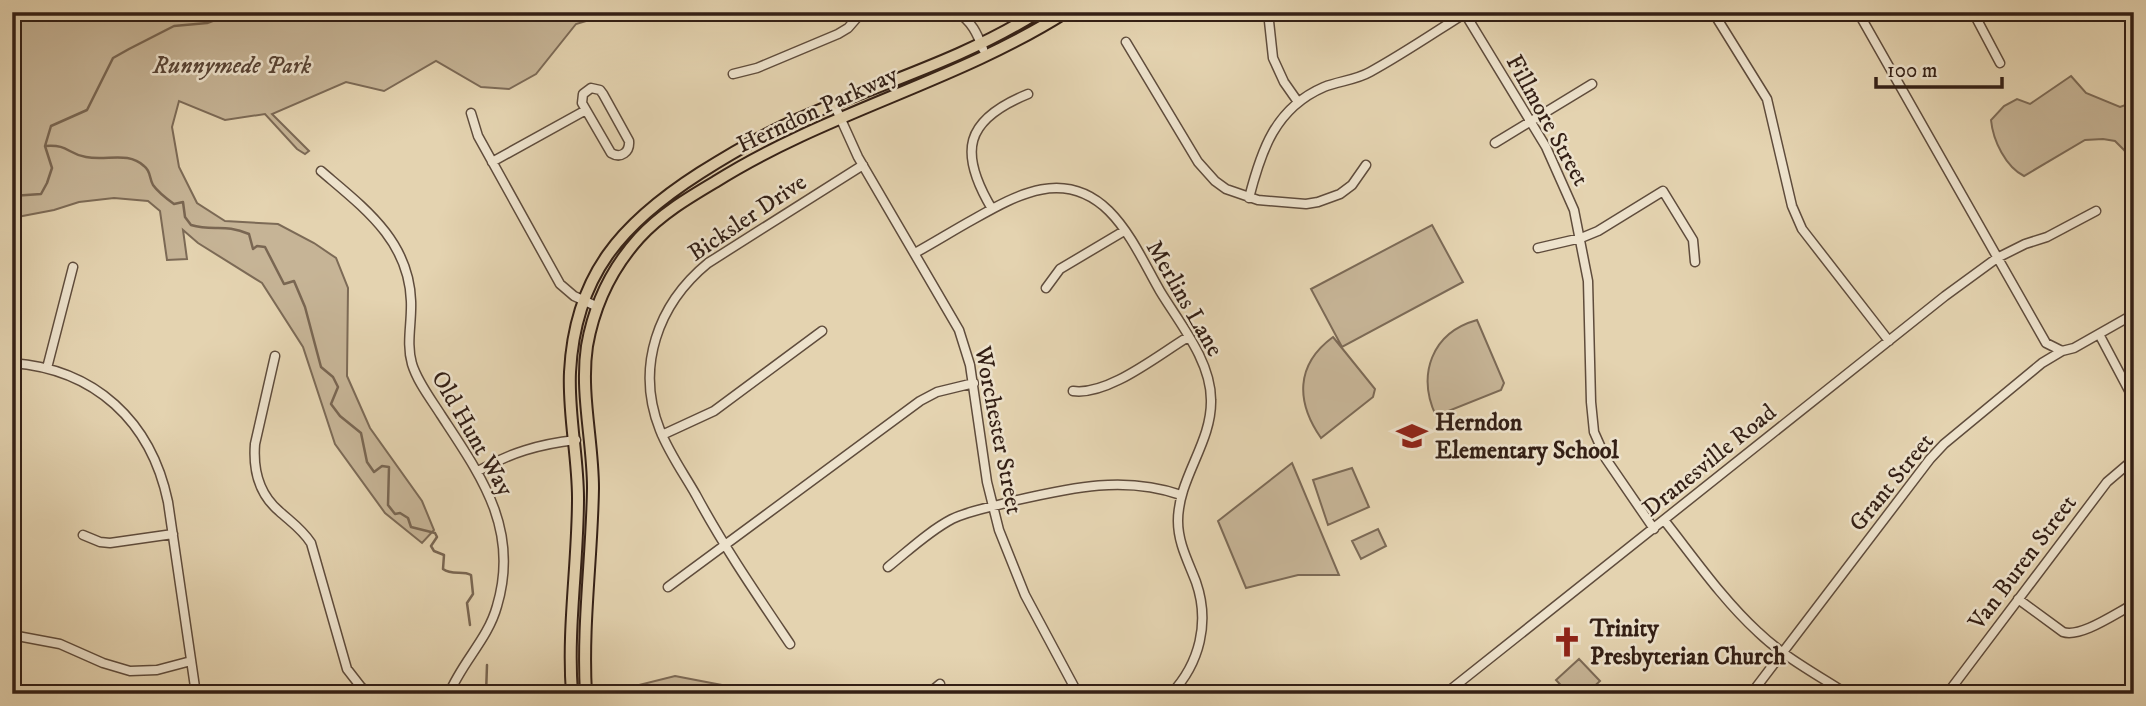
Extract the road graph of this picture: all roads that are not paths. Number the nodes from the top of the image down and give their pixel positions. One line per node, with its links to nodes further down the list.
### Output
1 (862, 12): 14 (street)
2 (957, 12): 10 (street)
3 (1038, 12): 10 (main road, Herndon Parkway)
4 (1066, 12): 12 (main road, Herndon Parkway)
5 (1268, 12): 17 (street)
6 (1713, 12): 45 (street)
7 (1858, 12): 35 (street)
8 (1973, 12): 13 (street)
9 (1465, 13): 17 (street); 22 (street, Fillmore Street)
10 (981, 42): 12 (street); 18 (main road, Herndon Parkway)
11 (1126, 42): 28 (street)
12 (987, 56): 21 (main road, Herndon Parkway)
13 (2000, 63)
14 (733, 74)
15 (1592, 84): 22 (street)
16 (1028, 94): 29 (street)
17 (1298, 102): 28 (street)
18 (834, 104): 21 (street, Worchester Street); 39 (main road, Herndon Parkway)
19 (586, 110): 19 (street); 24 (street)
20 (471, 113): 24 (street)
21 (840, 118): 25 (street, Worchester Street); 40 (main road, Herndon Parkway)
22 (1532, 122): 23 (street); 32 (street, Fillmore Street)
23 (1495, 143)
24 (492, 162): 39 (street)
25 (863, 165): 34 (street, Worchester Street); 53 (street, Bicksler Drive)
26 (1366, 165): 28 (street)
27 (321, 171): 56 (street, Old Hunt Way)
28 (1249, 198)
29 (992, 209): 31 (street, Merlins Lane); 34 (street, Merlins Lane)
30 (2096, 211): 35 (street, Dranesville Road)
31 (1124, 231): 38 (street); 44 (street, Merlins Lane)
32 (1581, 238): 33 (street); 36 (street); 60 (street, Fillmore Street)
33 (1538, 248)
34 (915, 253): 50 (street, Worchester Street)
35 (1997, 258): 45 (street, Dranesville Road); 46 (street)
36 (1695, 262)
37 (73, 267): 49 (street)
38 (1046, 288)
39 (584, 301): 40 (street); 54 (main road, Herndon Parkway)
40 (597, 307): 77 (main road, Herndon Parkway)
41 (2134, 314): 43 (street, Grant Street)
42 (822, 331): 53 (street)
43 (2099, 334): 46 (street, Grant Street); 52 (street)
44 (1188, 337): 51 (street); 57 (street, Merlins Lane)
45 (1889, 341): 59 (street, Dranesville Road)
46 (2062, 351): 70 (street, Grant Street)
47 (275, 356): 74 (street)
48 (12, 363): 49 (street)
49 (47, 368): 61 (street)
50 (974, 383): 58 (street, Worchester Street); 63 (street)
51 (1073, 391)
52 (2134, 400)
53 (662, 435): 63 (street, Bicksler Drive)
54 (576, 440): 56 (street); 76 (main road, Herndon Parkway)
55 (2134, 459): 66 (street, Van Buren Street)
56 (478, 471): 75 (street, Old Hunt Way)
57 (1181, 495): 58 (street); 80 (street, Merlins Lane)
58 (992, 507): 64 (street); 79 (street, Worchester Street)
59 (1664, 520): 60 (street, Dranesville Road); 70 (street)
60 (1654, 528): 81 (street, Dranesville Road)
61 (173, 534): 62 (street); 71 (street)
62 (83, 535)
63 (724, 546): 65 (street); 69 (street, Bicksler Drive)
64 (888, 567)
65 (668, 587)
66 (2018, 599): 67 (street); 84 (street, Van Buren Street)
67 (2134, 604)
68 (12, 635): 71 (street)
69 (790, 644)
70 (1783, 653): 82 (street, Grant Street); 83 (street)
71 (191, 661): 73 (street)
72 (940, 684): 78 (street)
73 (196, 694)
74 (371, 694)
75 (449, 694)
76 (572, 694)
77 (586, 694)
78 (928, 694)
79 (1078, 694)
80 (1171, 694)
81 (1445, 694)
82 (1751, 694)
83 (1846, 694)
84 (1947, 694)

